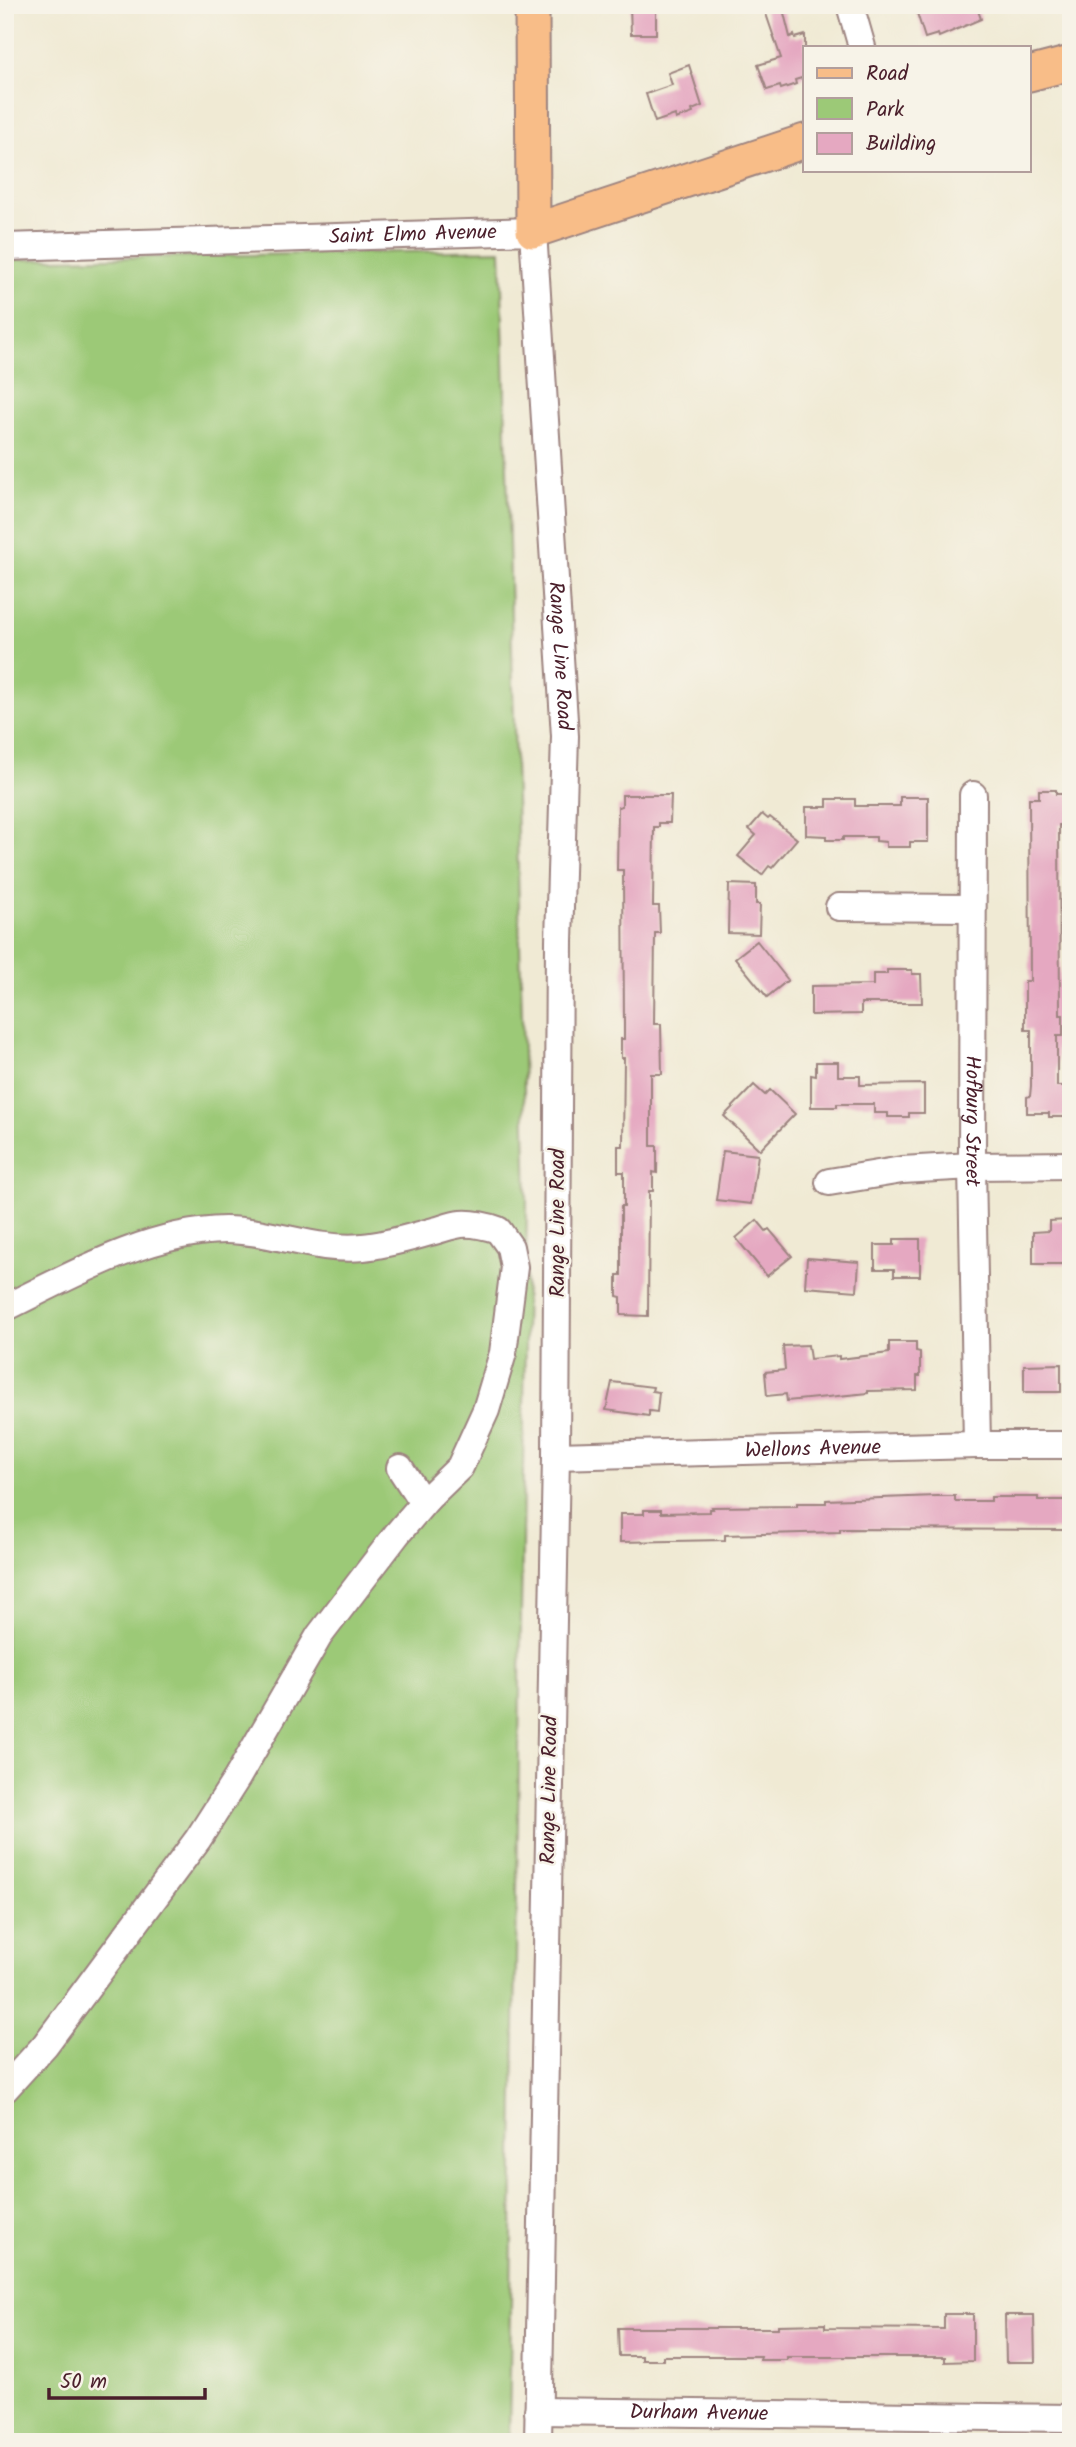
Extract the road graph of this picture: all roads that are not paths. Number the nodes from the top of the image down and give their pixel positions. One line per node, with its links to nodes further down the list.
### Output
1 (532, 5): 7 (main road, Range Line Road)
2 (850, 5): 3 (street)
3 (862, 46)
4 (1071, 63): 5 (main road)
5 (1030, 74)
6 (803, 142): 7 (main road, Saint Elmo Avenue)
7 (533, 231): 8 (street, Saint Elmo Avenue); 18 (street, Range Line Road)
8 (5, 247)
9 (973, 795): 11 (street, Hofburg Street)
10 (839, 908): 11 (street)
11 (971, 908): 13 (street, Hofburg Street)
12 (1071, 1165): 13 (street)
13 (972, 1166): 14 (street); 17 (street, Hofburg Street)
14 (829, 1182)
15 (5, 1308): 20 (street)
16 (1071, 1445): 17 (street, Wellons Avenue)
17 (977, 1446): 18 (street, Wellons Avenue)
18 (556, 1456): 22 (street, Range Line Road)
19 (400, 1468): 20 (street)
20 (427, 1499): 21 (street)
21 (5, 2089)
22 (538, 2411): 23 (street, Durham Avenue); 24 (street, Range Line Road)
23 (1071, 2418)
24 (538, 2442)

